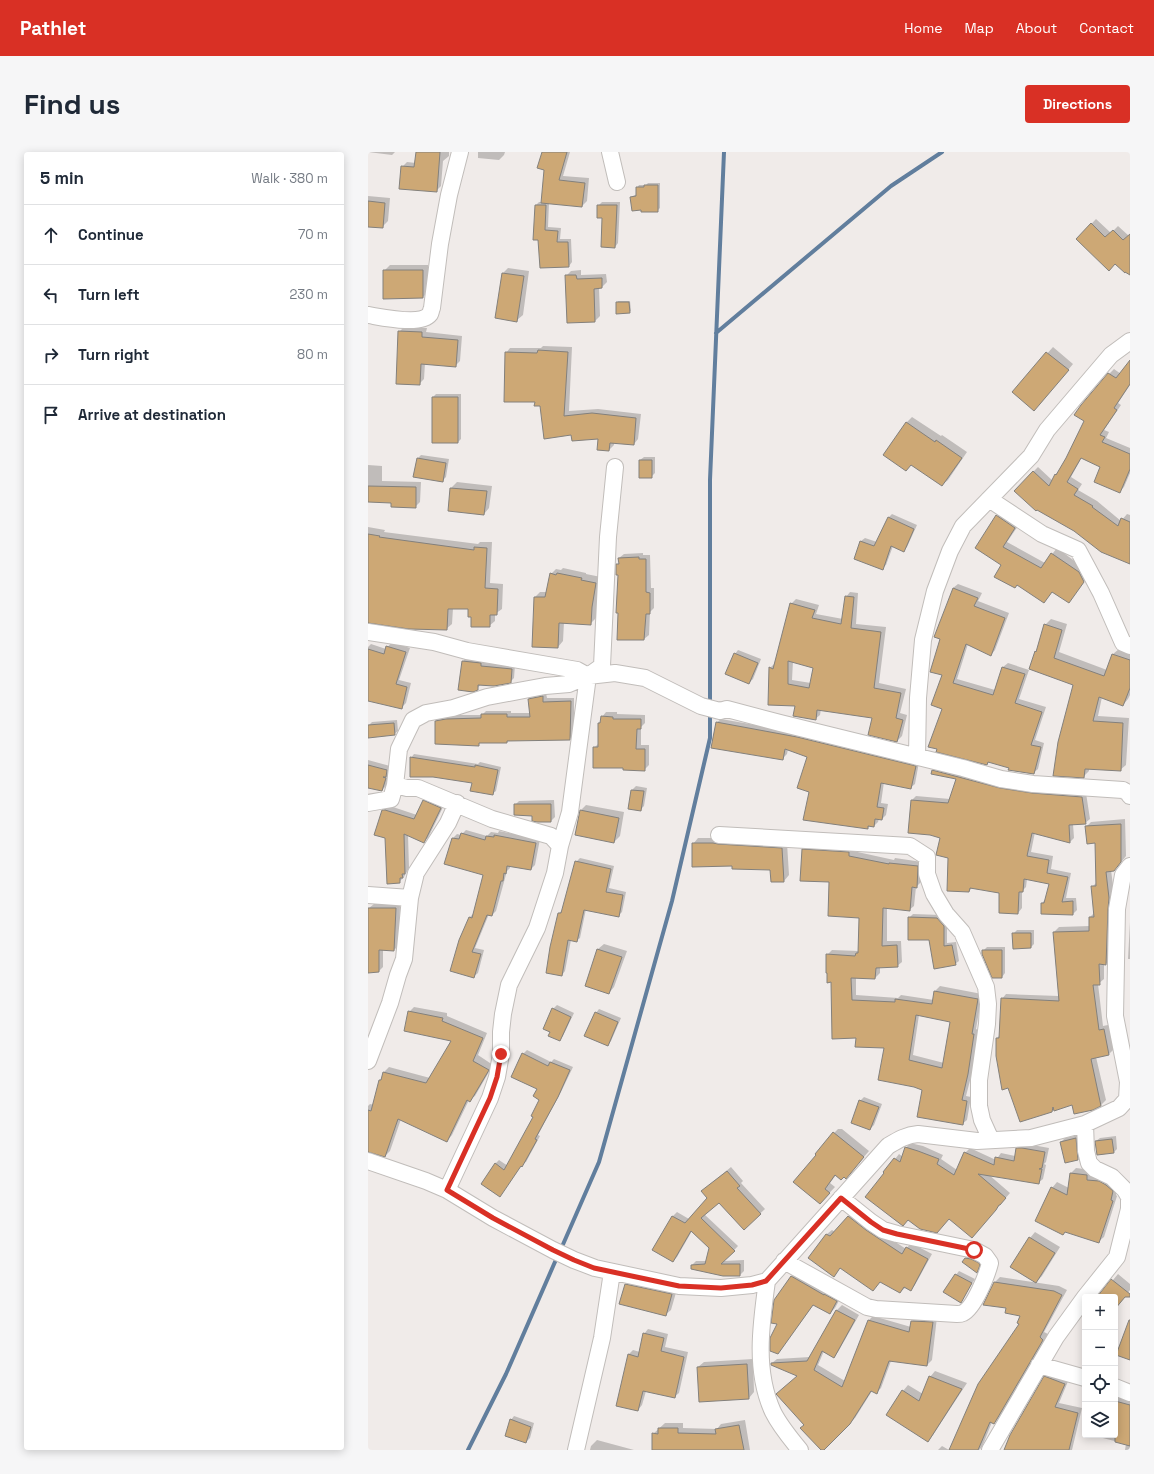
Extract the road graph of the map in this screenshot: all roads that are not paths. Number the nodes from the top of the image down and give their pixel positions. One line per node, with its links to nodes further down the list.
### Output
1 (460, 152): 4 (street)
2 (610, 152): 3 (street)
3 (617, 182)
4 (368, 315)
5 (1130, 341): 7 (street)
6 (615, 467): 10 (street)
7 (989, 499): 9 (street); 11 (street)
8 (368, 632): 10 (street)
9 (1130, 646)
10 (588, 676): 11 (street); 12 (street); 17 (street)
11 (917, 757): 13 (street)
12 (395, 785): 14 (street); 15 (street)
13 (1130, 796)
14 (368, 803)
15 (457, 803): 17 (street); 20 (street)
16 (719, 835): 24 (street)
17 (560, 846): 26 (street)
18 (1130, 866): 21 (street)
19 (368, 895): 20 (street)
20 (410, 898): 22 (street)
21 (1125, 1042): 23 (street)
22 (368, 1062)
23 (1086, 1124): 24 (street); 28 (street)
24 (992, 1140): 27 (street)
25 (368, 1162): 26 (street)
26 (447, 1190): 30 (street)
27 (841, 1198): 29 (street); 29 (street)
28 (1124, 1255): 32 (street)
29 (784, 1261): 31 (street)
30 (612, 1272): 31 (street); 38 (street)
31 (766, 1281): 39 (street)
32 (1087, 1294)
33 (1082, 1301): 34 (street)
34 (1039, 1365): 35 (street); 40 (street)
35 (1082, 1377)
36 (1118, 1388): 37 (street)
37 (1130, 1393)
38 (576, 1450)
39 (800, 1450)
40 (990, 1450)

